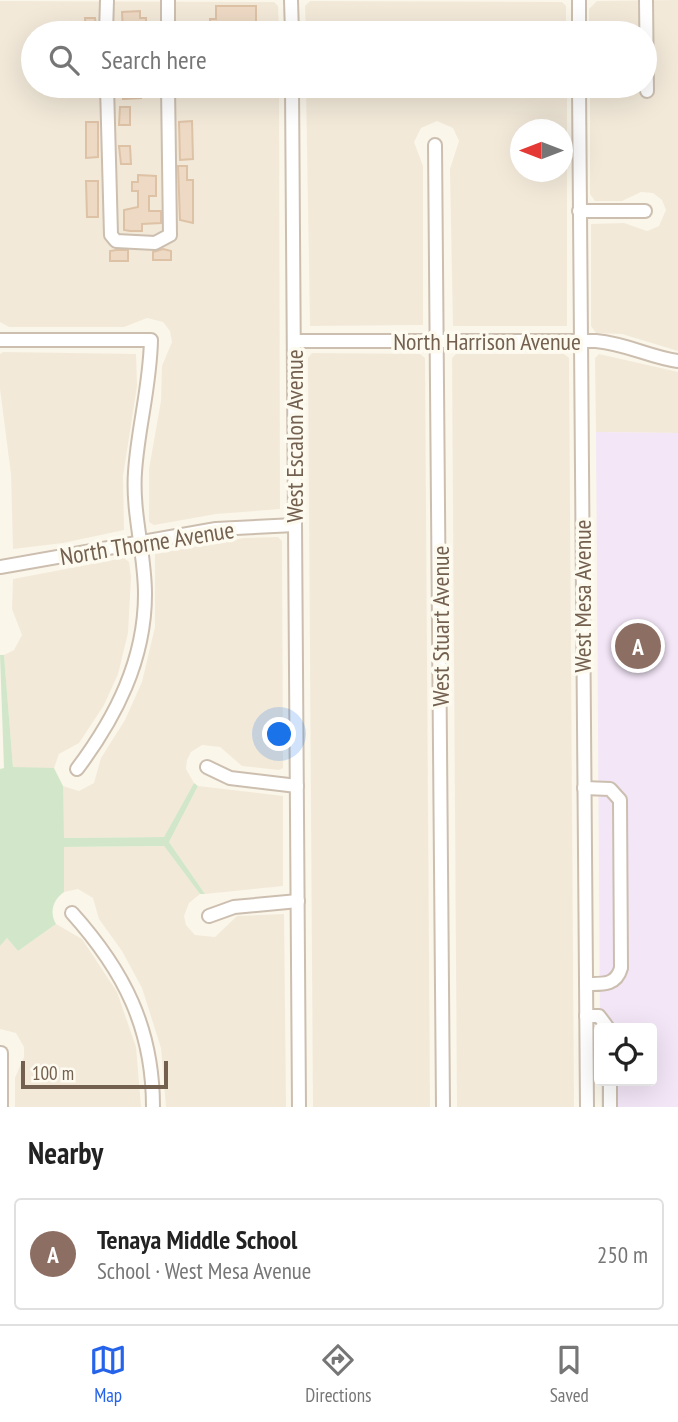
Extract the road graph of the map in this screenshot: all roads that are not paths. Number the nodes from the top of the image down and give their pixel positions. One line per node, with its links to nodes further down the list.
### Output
1 (107, 0): 6 (street)
2 (168, 0): 7 (street)
3 (292, 0): 8 (street)
4 (579, 0): 9 (street)
5 (646, 0): 10 (street)
6 (106, 21)
7 (168, 21)
8 (292, 21)
9 (579, 21)
10 (646, 21)
11 (107, 98): 12 (street)
12 (168, 98)
13 (292, 98): 19 (street, West Escalon Avenue)
14 (579, 98): 16 (street, West Mesa Avenue)
15 (435, 145): 20 (street, West Stuart Avenue)
16 (579, 211): 17 (street); 21 (street, West Mesa Avenue)
17 (645, 211)
18 (0, 340): 24 (street)
19 (294, 341): 20 (street, North Harrison Avenue); 23 (street, West Escalon Avenue)
20 (438, 341): 21 (street, North Harrison Avenue); 41 (street, West Stuart Avenue)
21 (580, 341): 22 (street, North Harrison Avenue); 29 (street, West Mesa Avenue)
22 (678, 361)
23 (295, 525): 24 (street, North Thorne Avenue); 28 (street, West Escalon Avenue)
24 (140, 544): 25 (street, North Thorne Avenue); 27 (street)
25 (0, 567)
26 (207, 767): 28 (street)
27 (77, 769)
28 (297, 786): 30 (street, West Escalon Avenue)
29 (584, 788): 33 (street, West Mesa Avenue); 33 (street)
30 (298, 901): 32 (street); 40 (street, West Escalon Avenue)
31 (72, 913): 39 (street)
32 (209, 916)
33 (586, 984): 34 (street, West Mesa Avenue)
34 (586, 1016): 35 (street); 42 (street, West Mesa Avenue)
35 (604, 1023)
36 (1, 1054): 38 (street)
37 (610, 1086): 43 (street)
38 (1, 1107)
39 (152, 1107)
40 (299, 1107)
41 (443, 1107)
42 (587, 1107)
43 (610, 1107)

